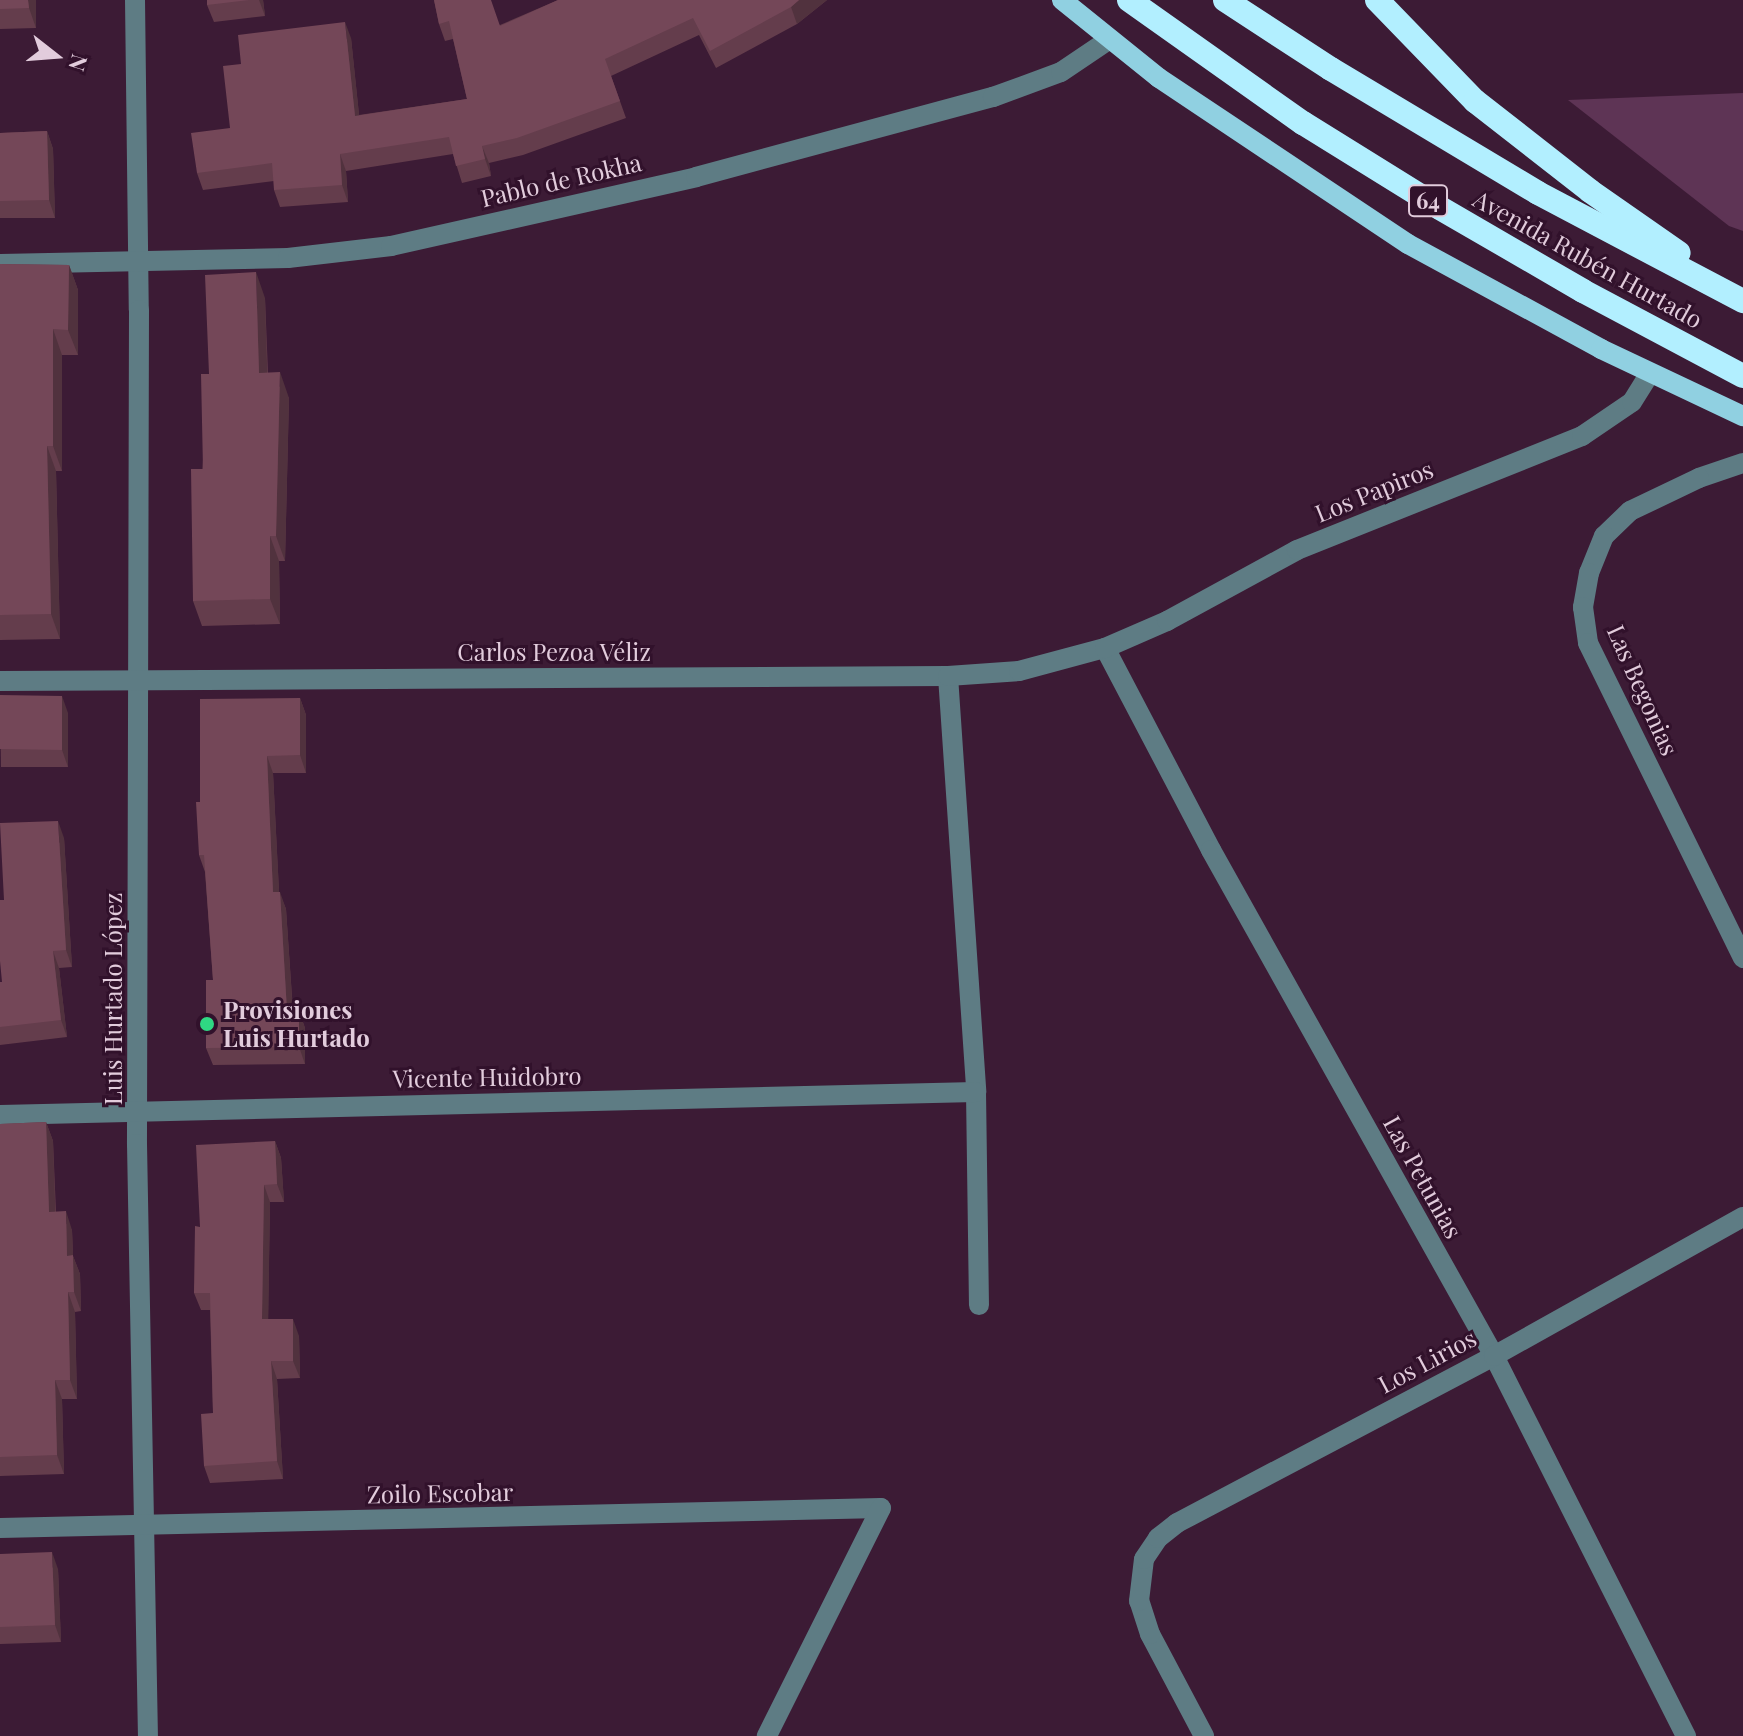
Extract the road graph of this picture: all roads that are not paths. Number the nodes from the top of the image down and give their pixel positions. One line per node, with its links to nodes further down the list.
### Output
1 (135, 0): 7 (street, Luis Hurtado López)
2 (1062, 0): 6 (main road)
3 (1129, 0): 11 (highway, Avenida Rubén Hurtado / 64)
4 (1225, 0): 9 (highway, Avenida Rubén Hurtado)
5 (1377, 0): 9 (highway)
6 (1110, 39): 7 (street, Pablo de Rokha); 10 (main road)
7 (139, 262): 8 (street, Pablo de Rokha); 17 (street, Luis Hurtado López)
8 (0, 264)
9 (1743, 299)
10 (1650, 373): 12 (main road); 14 (street, Los Papiros)
11 (1743, 376)
12 (1743, 416)
13 (1743, 463): 18 (street, Las Begonias)
14 (1105, 648): 15 (street, Carlos Pezoa Véliz); 24 (street, Las Petunias)
15 (948, 676): 17 (street, Carlos Pezoa Véliz); 19 (street)
16 (0, 681): 17 (street, Carlos Pezoa Véliz)
17 (138, 681): 20 (street, Luis Hurtado López)
18 (1742, 955)
19 (976, 1092): 20 (street, Vicente Huidobro); 23 (street)
20 (139, 1113): 21 (street, Vicente Huidobro); 25 (street, Luis Hurtado López)
21 (0, 1115)
22 (1743, 1217): 24 (street, Los Lirios)
23 (979, 1305)
24 (1494, 1356): 29 (street, Los Lirios); 30 (street, Las Petunias)
25 (145, 1526): 26 (street, Zoilo Escobar); 27 (street, Luis Hurtado López); 28 (street, Zoilo Escobar)
26 (0, 1528)
27 (148, 1736)
28 (767, 1736)
29 (1204, 1736)
30 (1686, 1736)

